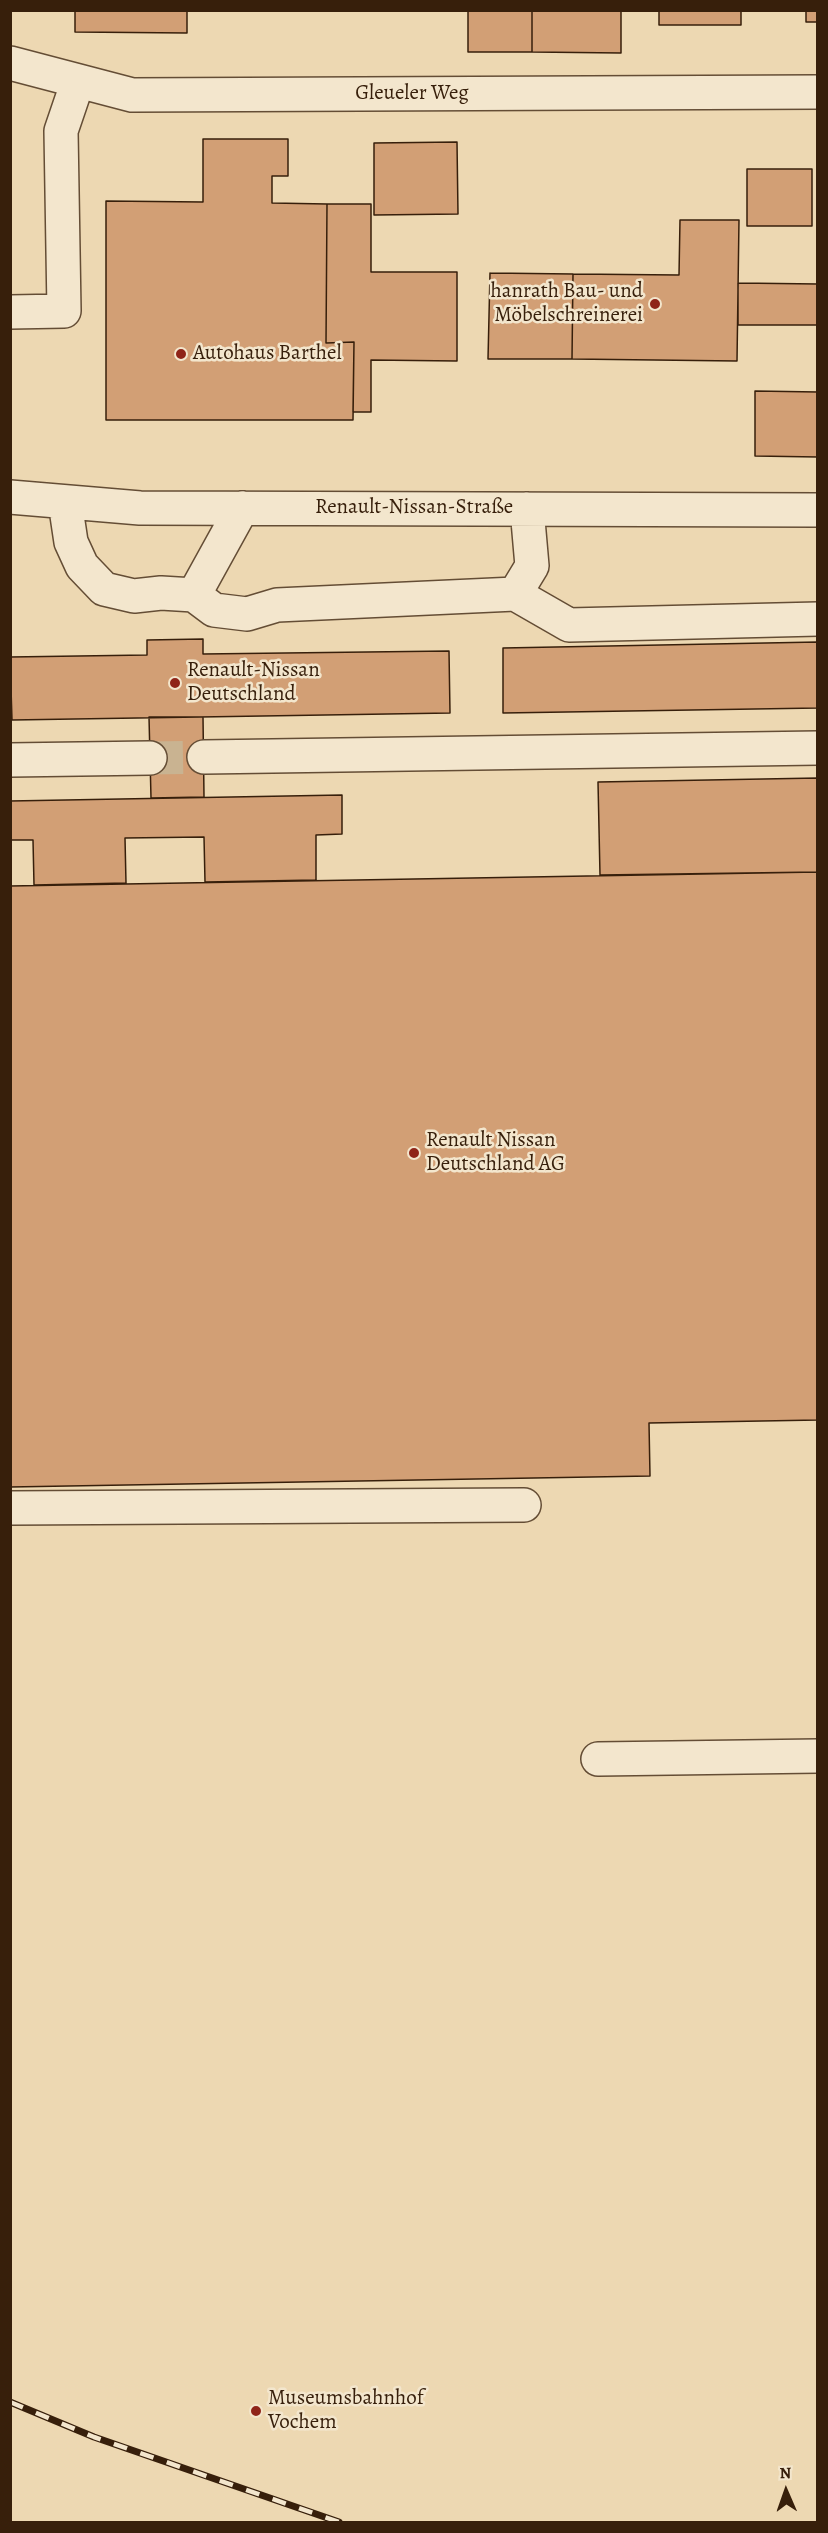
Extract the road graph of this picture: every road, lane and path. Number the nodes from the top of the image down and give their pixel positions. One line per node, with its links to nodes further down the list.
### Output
1 (10, 63): 2 (street, Gleueler Weg)
2 (78, 81): 3 (street, Gleueler Weg); 4 (street)
3 (818, 92)
4 (10, 312)
5 (10, 497): 6 (street, Renault-Nissan-Straße)
6 (65, 502): 7 (street, Renault-Nissan-Straße); 11 (street)
7 (242, 508): 8 (street, Renault-Nissan-Straße); 11 (street)
8 (527, 509): 9 (street, Renault-Nissan-Straße); 10 (street)
9 (818, 510)
10 (515, 594): 11 (street); 12 (street)
11 (194, 595)
12 (818, 619)
13 (818, 748): 14 (street)
14 (204, 757)
15 (150, 758): 16 (street)
16 (10, 760)
17 (524, 1505): 18 (street)
18 (10, 1508)
19 (818, 1756): 20 (street)
20 (598, 1759)

